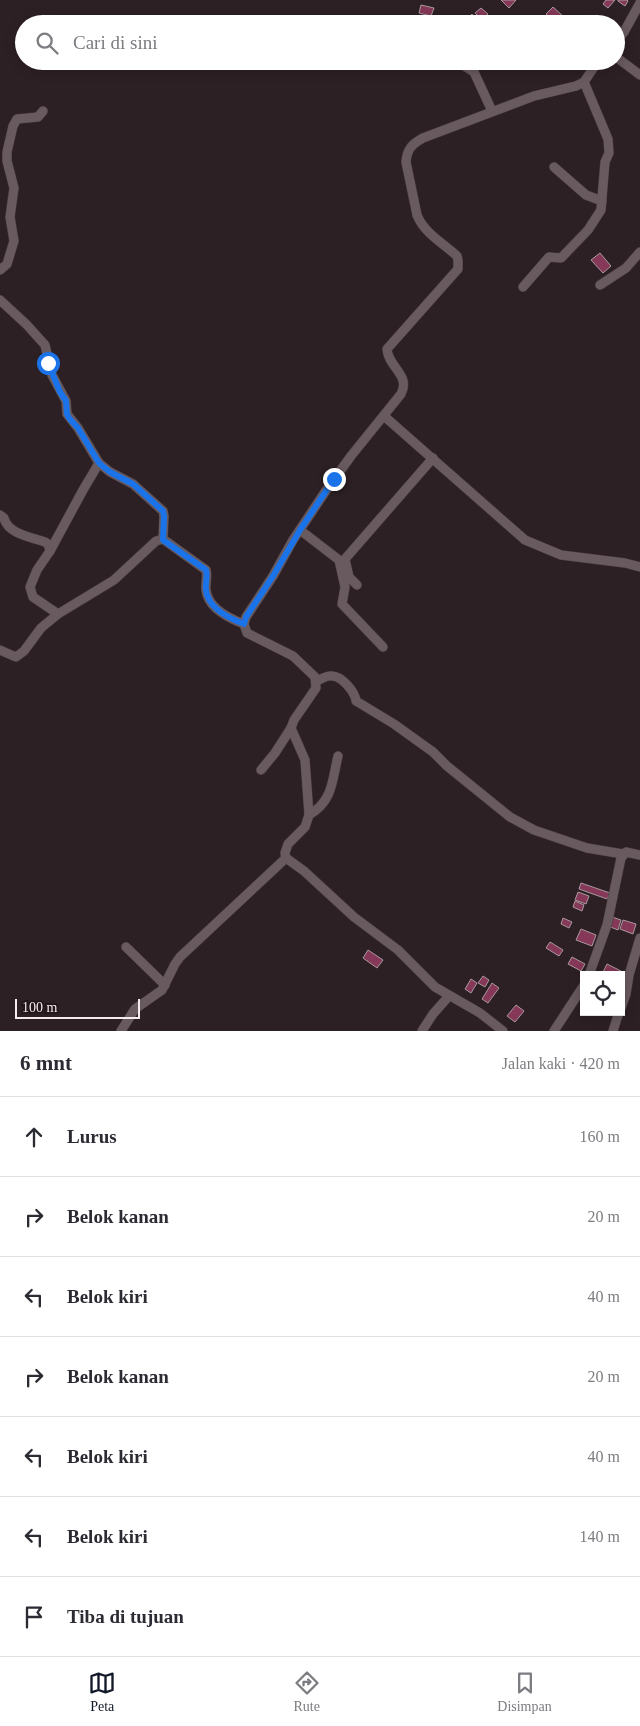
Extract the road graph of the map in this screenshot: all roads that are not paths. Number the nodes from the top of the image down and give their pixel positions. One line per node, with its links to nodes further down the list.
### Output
1 (639, 8): 2 (street)
2 (625, 30)
3 (625, 63): 6 (street)
4 (471, 70): 8 (street)
5 (592, 70): 7 (street)
6 (640, 74)
7 (584, 82): 8 (street); 11 (street)
8 (492, 111): 17 (street)
9 (43, 112): 13 (street)
10 (554, 167): 11 (street)
11 (602, 201): 15 (street)
12 (640, 252): 14 (street)
13 (0, 270)
14 (600, 285)
15 (523, 287)
16 (0, 300): 19 (street)
17 (384, 416): 18 (street); 21 (street)
18 (433, 458): 24 (street); 25 (street)
19 (99, 463): 22 (street); 23 (street)
20 (0, 515): 23 (street)
21 (300, 530): 27 (street); 28 (street)
22 (163, 540): 26 (street); 27 (street)
23 (50, 551): 26 (street)
24 (640, 567)
25 (357, 585)
26 (58, 614): 29 (street)
27 (244, 624): 30 (street)
28 (383, 647)
29 (0, 650)
30 (317, 681): 31 (street); 35 (street)
31 (291, 728): 33 (street); 34 (street)
32 (338, 756): 34 (street)
33 (262, 770)
34 (308, 816): 37 (street)
35 (623, 854): 36 (street); 40 (street)
36 (640, 855)
37 (286, 858): 41 (street); 43 (street)
38 (640, 938): 44 (street)
39 (126, 946): 41 (street)
40 (591, 971)
41 (165, 986): 46 (street)
42 (580, 991): 49 (street)
43 (448, 996): 47 (street); 48 (street)
44 (625, 997)
45 (619, 1016): 50 (street)
46 (121, 1031)
47 (422, 1031)
48 (502, 1031)
49 (554, 1031)
50 (613, 1031)

